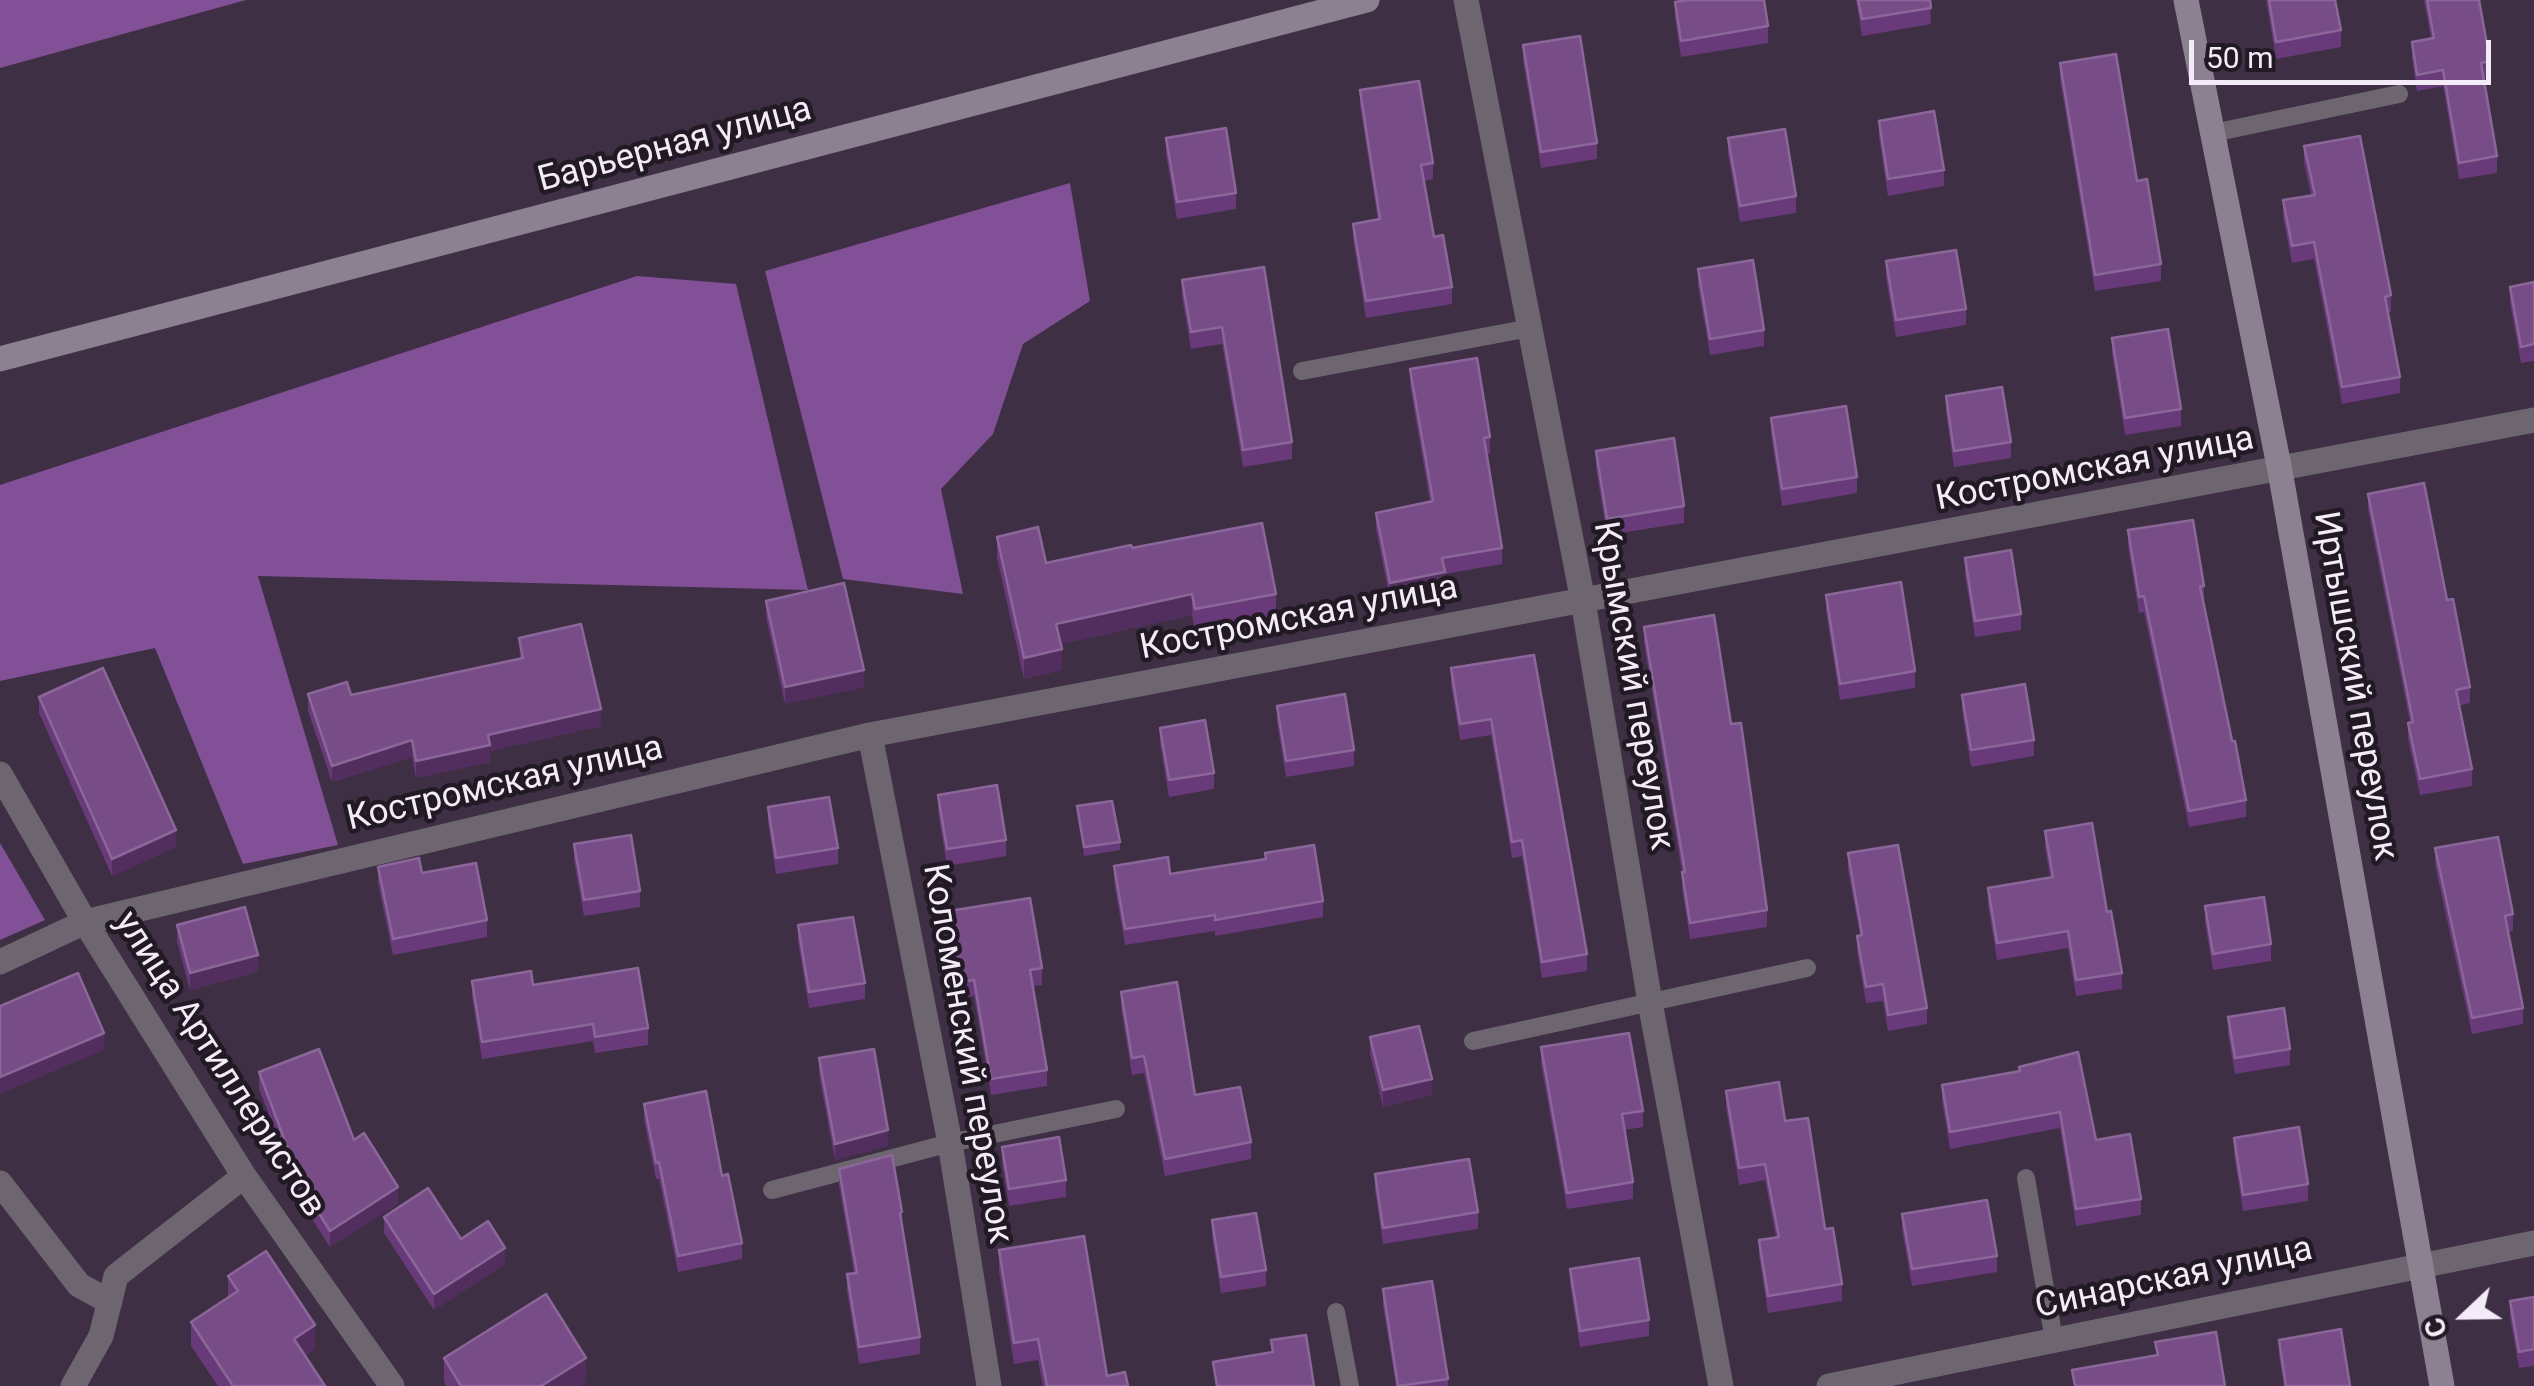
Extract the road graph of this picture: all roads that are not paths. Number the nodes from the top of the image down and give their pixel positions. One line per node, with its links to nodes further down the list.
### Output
1 (1367, 0): 7 (street, Барьерная улица)
2 (1466, 0): 6 (street, Крымский переулок)
3 (2186, 0): 5 (street, Иртышский переулок)
4 (2399, 94): 5 (lane)
5 (2212, 133): 10 (street, Иртышский переулок)
6 (1530, 328): 8 (lane); 11 (street, Крымский переулок)
7 (0, 359)
8 (1302, 371)
9 (2534, 420): 10 (street, Костромская улица)
10 (2280, 471): 11 (street, Костромская улица); 26 (street, Иртышский переулок)
11 (1583, 601): 12 (street, Костромская улица); 17 (street, Крымский переулок)
12 (870, 735): 14 (street, Костромская улица); 20 (street, Коломенский переулок)
13 (0, 774): 14 (street, улица Артиллеристов)
14 (84, 922): 15 (street, Костромская улица); 21 (street, улица Артиллеристов)
15 (0, 962)
16 (1807, 968): 17 (lane)
17 (1650, 1002): 18 (lane); 34 (street, Крымский переулок)
18 (1473, 1041)
19 (1116, 1109): 20 (lane)
20 (950, 1143): 24 (lane); 32 (street, Коломенский переулок)
21 (244, 1176): 27 (street); 31 (street, улица Артиллеристов)
22 (2026, 1178): 29 (lane)
23 (0, 1182): 27 (street)
24 (772, 1190)
25 (2534, 1243): 26 (street, Синарская улица)
26 (2423, 1264): 29 (street, Синарская улица); 36 (street, Иртышский переулок)
27 (110, 1302): 30 (street)
28 (1336, 1312): 33 (lane)
29 (2054, 1340): 35 (street, Синарская улица)
30 (72, 1386)
31 (392, 1386)
32 (989, 1386)
33 (1350, 1386)
34 (1721, 1386)
35 (1828, 1386)
36 (2442, 1386)

